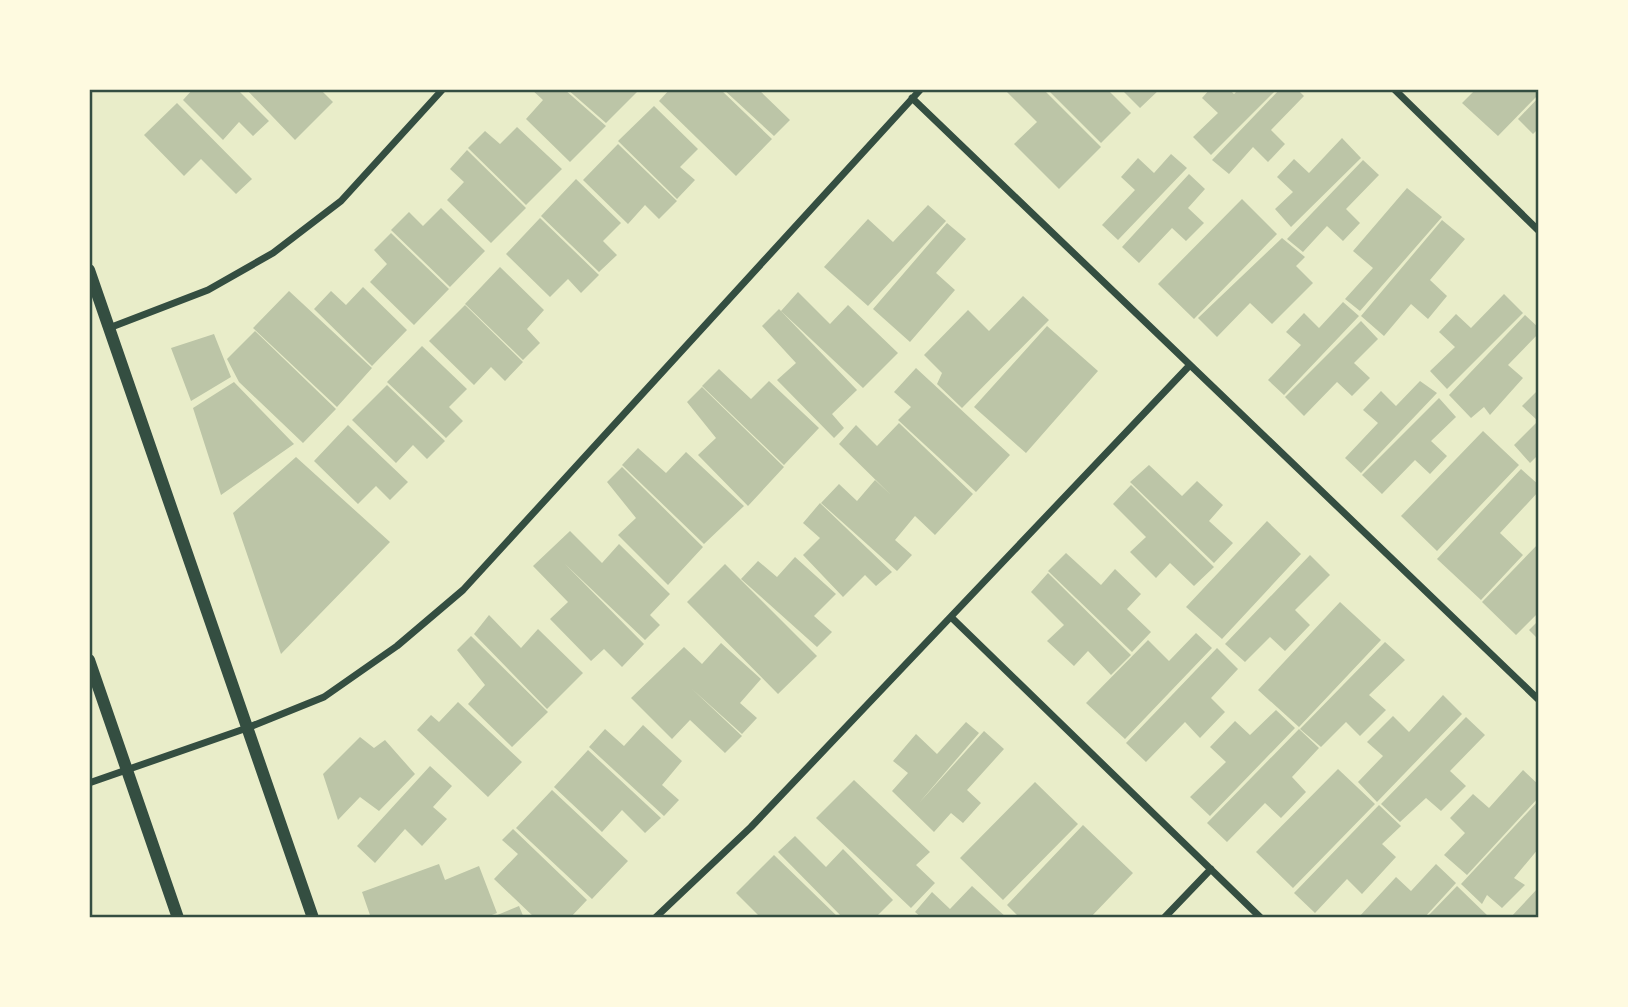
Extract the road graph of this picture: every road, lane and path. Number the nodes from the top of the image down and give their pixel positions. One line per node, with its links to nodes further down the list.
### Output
1 (443, 89): 7 (street)
2 (921, 89): 4 (street)
3 (1394, 89): 5 (street)
4 (912, 98): 8 (street); 12 (street)
5 (1539, 231)
6 (89, 270): 7 (street)
7 (109, 328): 12 (street)
8 (1190, 365): 9 (street); 11 (street)
9 (952, 618): 15 (street); 18 (street)
10 (89, 660): 13 (street)
11 (1539, 700)
12 (247, 728): 13 (street); 17 (street)
13 (127, 771): 14 (street); 16 (street)
14 (89, 783)
15 (1210, 869): 19 (street); 20 (street)
16 (178, 918)
17 (313, 918)
18 (654, 918)
19 (1164, 918)
20 (1261, 918)

